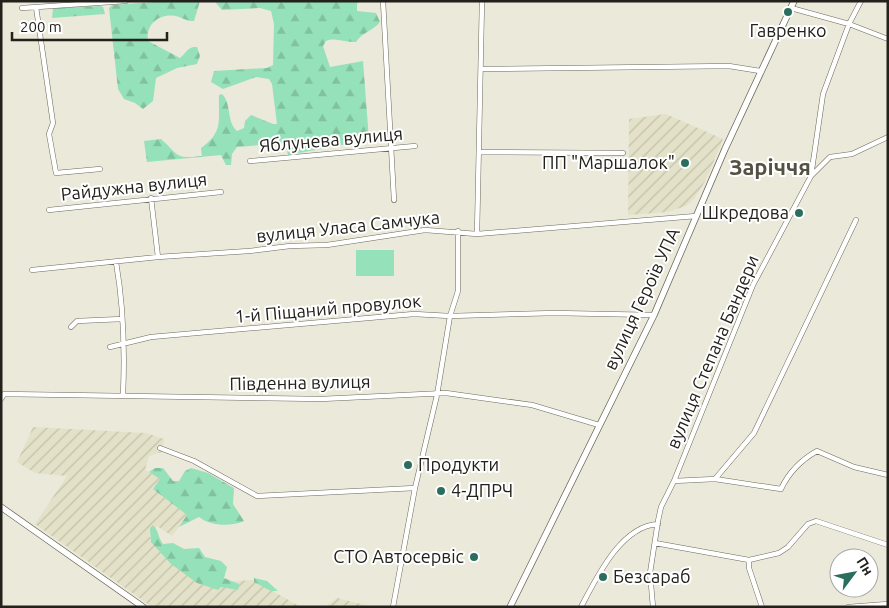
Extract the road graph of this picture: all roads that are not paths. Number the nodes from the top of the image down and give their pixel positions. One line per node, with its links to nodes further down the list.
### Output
1 (126, 1): 6 (street)
2 (383, 1): 15 (street)
3 (482, 1): 11 (street)
4 (794, 1): 8 (street, вулиця Героїв УПА)
5 (861, 1): 9 (street, вулиця Степана Бандери)
6 (36, 7): 7 (street); 19 (street)
7 (22, 8)
8 (791, 8): 9 (street); 12 (street, вулиця Героїв УПА)
9 (849, 24): 10 (street); 20 (street, вулиця Степана Бандери)
10 (888, 39)
11 (482, 69): 12 (street); 16 (street)
12 (760, 71): 25 (street, вулиця Героїв УПА)
13 (888, 137): 20 (street)
14 (415, 146): 15 (street, Яблунева вулиця)
15 (391, 148): 18 (street, Яблунева вулиця); 23 (street)
16 (480, 152): 17 (street); 28 (street)
17 (623, 153)
18 (250, 161)
19 (100, 169)
20 (811, 176): 45 (street, вулиця Степана Бандери)
21 (221, 192): 22 (street, Райдужна вулиця)
22 (151, 198): 24 (street, Райдужна вулиця); 29 (street)
23 (394, 200)
24 (49, 210)
25 (696, 216): 28 (street, вулиця Уласа Самчука); 32 (street, вулиця Героїв УПА)
26 (856, 220): 44 (street)
27 (458, 231): 28 (street, вулиця Уласа Самчука); 29 (street, вулиця Уласа Самчука); 33 (street)
28 (477, 234)
29 (158, 257): 30 (street, вулиця Уласа Самчука)
30 (116, 262): 31 (street, вулиця Уласа Самчука); 34 (street)
31 (32, 270)
32 (654, 315): 33 (street, 1-й Піщаний провулок); 41 (street, вулиця Героїв УПА)
33 (450, 316): 36 (street, 1-й Піщаний провулок); 39 (street)
34 (122, 318): 35 (street); 36 (street)
35 (71, 327)
36 (125, 342): 37 (street, 1-й Піщаний провулок); 38 (street)
37 (110, 347)
38 (122, 395): 39 (street, Південна вулиця); 40 (street, Південна вулиця)
39 (437, 395): 41 (street, Південна вулиця); 46 (street)
40 (1, 400)
41 (599, 425): 55 (street, вулиця Героїв УПА)
42 (160, 448): 46 (street)
43 (888, 475): 44 (street)
44 (715, 479): 45 (street)
45 (674, 481): 48 (street, вулиця Степана Бандери)
46 (416, 488): 54 (street)
47 (1, 507): 53 (street)
48 (658, 524): 49 (street, вулиця Степана Бандери); 56 (street)
49 (656, 543): 51 (street); 57 (street, вулиця Степана Бандери)
50 (888, 545): 51 (street)
51 (749, 560): 58 (street)
52 (888, 604): 59 (street)
53 (143, 607)
54 (393, 607)
55 (510, 607)
56 (581, 607)
57 (653, 607)
58 (762, 607)
59 (848, 607)

